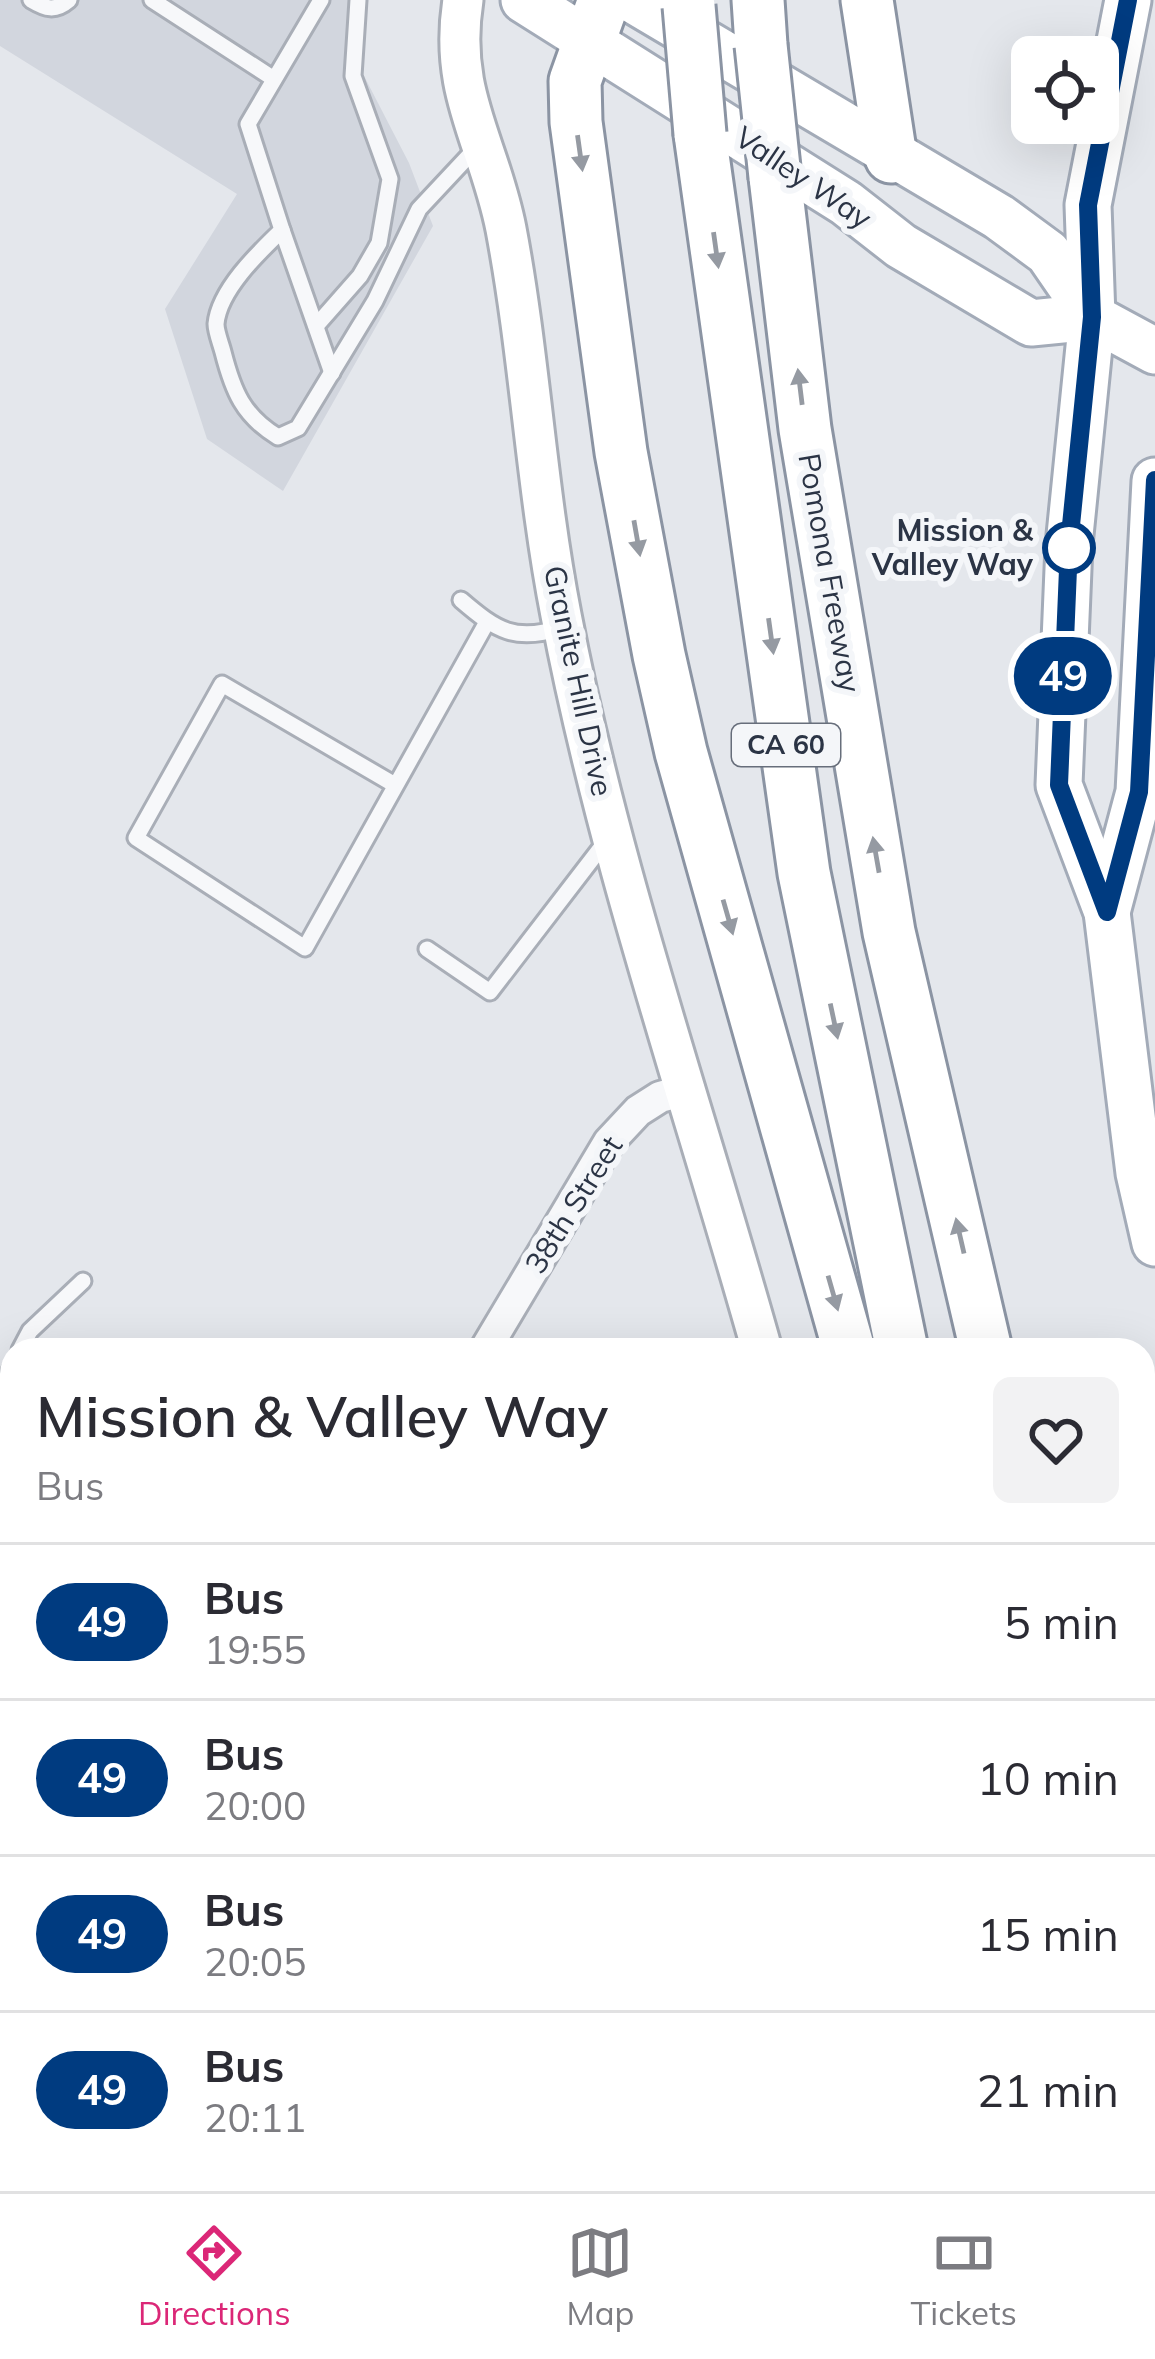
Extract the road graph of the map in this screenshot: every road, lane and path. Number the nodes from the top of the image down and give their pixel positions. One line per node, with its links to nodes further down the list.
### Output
1 (31, 0): 2 (lane)
2 (69, 0)
3 (152, 0): 14 (lane)
4 (321, 0): 14 (lane)
5 (358, 0): 19 (lane)
6 (463, 0): 15 (street, Granite Hill Drive)
7 (524, 0): 12 (main road, Valley Way)
8 (633, 0): 16 (main road, Valley Way)
9 (867, 0): 16 (highway)
10 (1128, 0): 18 (main road)
11 (689, 3): 37 (highway, Pomona Freeway / CA 60, one-way to 37, bridge)
12 (597, 19): 18 (main road, Valley Way); 36 (highway, one-way to 36)
13 (760, 22): 38 (highway, Pomona Freeway / CA 60, one-way to 13, bridge)
14 (274, 79): 17 (lane)
15 (479, 145): 21 (lane); 25 (street, Granite Hill Drive)
16 (891, 157): 18 (main road, Valley Way)
17 (283, 230): 19 (lane); 21 (lane)
18 (1092, 317): 20 (main road, Valley Way); 28 (main road)
19 (316, 326): 21 (lane)
20 (1155, 351)
21 (332, 373)
22 (1155, 481): 28 (main road)
23 (461, 600): 24 (lane)
24 (487, 622): 25 (lane); 26 (lane)
25 (563, 627): 27 (street, Granite Hill Drive)
26 (395, 785): 26 (lane)
27 (611, 833): 29 (lane); 30 (street, Granite Hill Drive)
28 (1107, 912): 31 (main road)
29 (427, 949)
30 (688, 1089): 34 (street, 38th Street); 35 (street, Granite Hill Drive)
31 (1153, 1225)
32 (83, 1282): 33 (lane)
33 (26, 1338)
34 (492, 1338)
35 (759, 1338)
36 (846, 1338)
37 (900, 1338)
38 (983, 1338)

